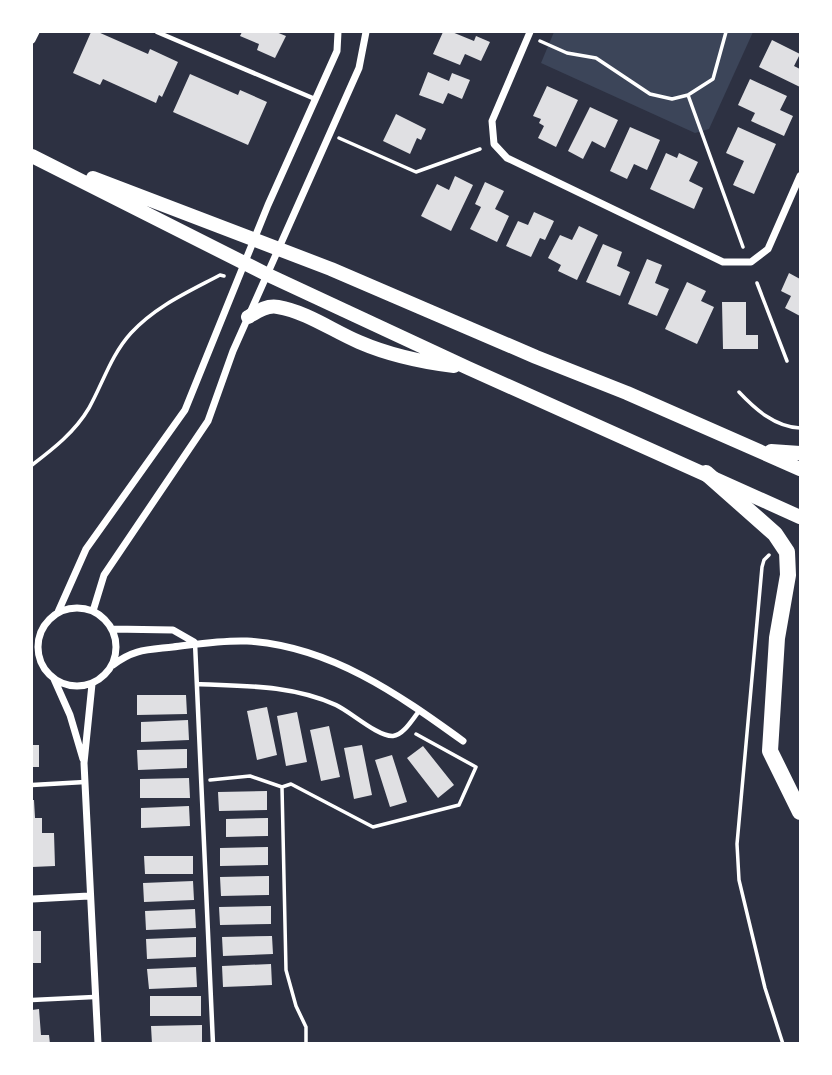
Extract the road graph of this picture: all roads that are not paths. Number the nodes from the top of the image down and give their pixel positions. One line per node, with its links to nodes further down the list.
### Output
1 (36, 32): 6 (street)
2 (158, 32): 7 (lane)
3 (338, 32): 7 (street)
4 (366, 32): 11 (street)
5 (529, 34): 9 (street)
6 (32, 40)
7 (315, 99): 10 (street)
8 (32, 155): 10 (main road); 12 (main road)
9 (800, 176)
10 (254, 240): 11 (main road); 12 (street)
11 (280, 249): 13 (street); 16 (main road)
12 (245, 263): 13 (main road); 22 (street)
13 (266, 274): 14 (street); 15 (main road)
14 (248, 317): 15 (main road); 21 (street)
15 (468, 368): 19 (main road)
16 (753, 448): 17 (main road); 18 (main road)
17 (800, 453)
18 (800, 470)
19 (706, 473): 20 (main road); 37 (main road)
20 (800, 517)
21 (93, 611): 22 (street); 23 (street)
22 (58, 612): 24 (street)
23 (112, 629): 25 (street); 27 (street)
24 (35, 637): 28 (street)
25 (195, 643): 27 (street); 31 (lane); 32 (street)
26 (32, 663): 28 (street)
27 (113, 665): 30 (street)
28 (44, 669): 29 (street)
29 (54, 679): 30 (street); 34 (street)
30 (92, 684): 34 (street)
31 (197, 684): 32 (lane); 43 (lane)
32 (420, 710): 33 (street)
33 (463, 741)
34 (84, 763): 35 (street)
35 (85, 782): 36 (lane); 38 (street)
36 (32, 785)
37 (800, 812)
38 (89, 896): 39 (street); 40 (street)
39 (32, 899)
40 (94, 997): 41 (lane); 42 (street)
41 (32, 1000)
42 (98, 1044)
43 (213, 1044)

